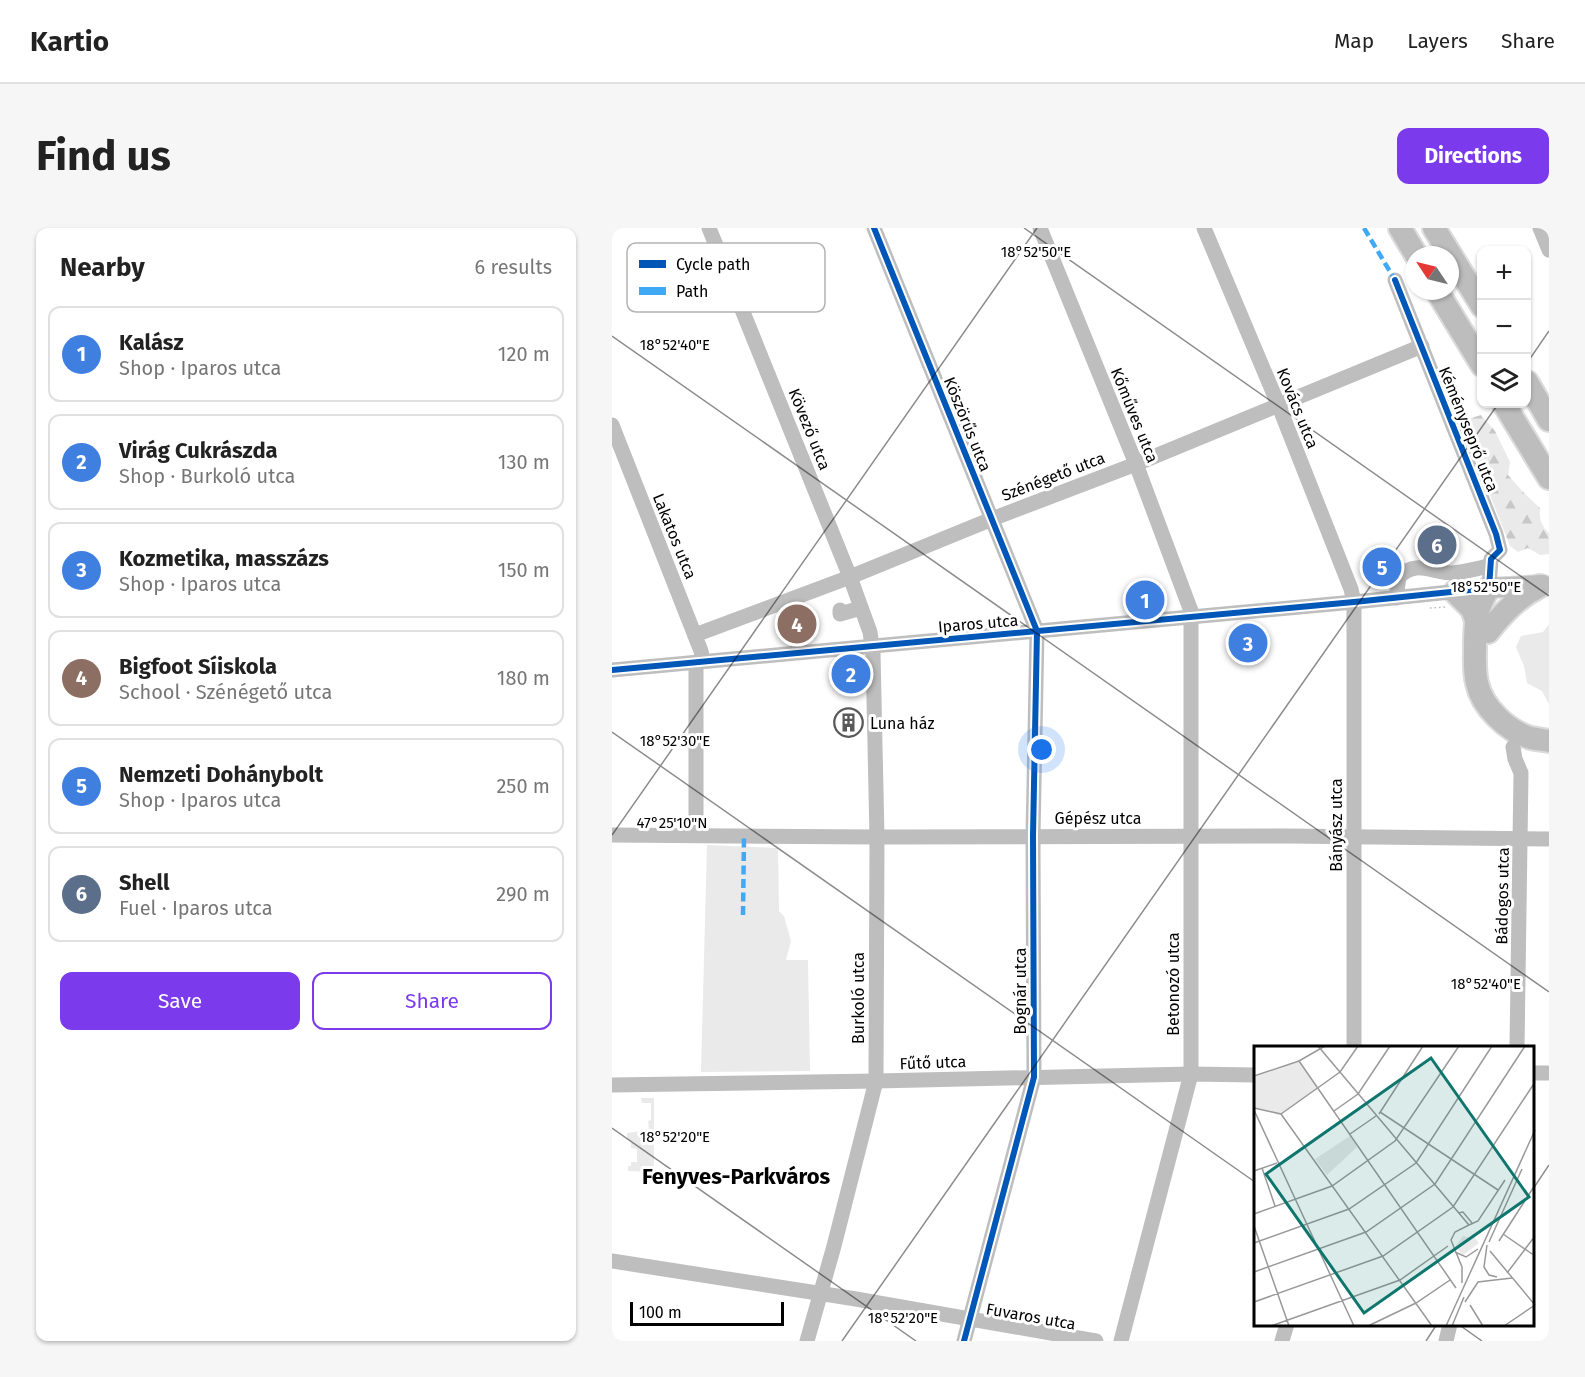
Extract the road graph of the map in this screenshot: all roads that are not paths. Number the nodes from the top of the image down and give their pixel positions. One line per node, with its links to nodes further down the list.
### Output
1 (709, 228): 8 (street, Kövező utca)
2 (874, 228): 24 (street, Köszörűs utca)
3 (1040, 228): 22 (street, Kőműves utca)
4 (1204, 228): 18 (street, Kovács utca)
5 (1400, 228): 9 (highway)
6 (1434, 228): 13 (highway)
7 (1540, 228): 10 (street)
8 (715, 243)
9 (1411, 246)
10 (1549, 250)
11 (1395, 280): 15 (street, Kéményseprő utca)
12 (1442, 300): 16 (highway)
13 (1478, 300)
14 (743, 312): 25 (street, Kövező utca)
15 (1422, 346): 18 (street, Szénégető utca); 26 (street, Kéményseprő utca)
16 (1477, 357)
17 (1531, 389): 20 (highway)
18 (1278, 404): 22 (street, Szénégető utca); 30 (street, Kovács utca)
19 (1506, 408): 23 (highway)
20 (1549, 420)
21 (612, 425): 36 (street, Lakatos utca)
22 (1136, 464): 24 (street, Szénégető utca); 33 (street, Kőműves utca)
23 (1549, 478)
24 (992, 519): 25 (street, Szénégető utca); 35 (street, Köszörűs utca)
25 (850, 577): 31 (street, Kövező utca); 36 (street, Szénégető utca)
26 (1490, 577): 27 (main road, Iparos utca); 28 (street, Iparos utca); 29 (street); 34 (highway)
27 (1545, 585): 34 (highway)
28 (1455, 592): 29 (street, Iparos utca); 34 (highway)
29 (1396, 598): 30 (street, Iparos utca)
30 (1354, 602): 33 (street, Iparos utca); 47 (street, Bányász utca)
31 (861, 608): 32 (street); 37 (street, Kövező utca)
32 (840, 610)
33 (1191, 617): 35 (street, Iparos utca); 46 (street, Betonozó utca)
34 (1482, 626): 40 (highway); 41 (highway)
35 (1037, 631): 37 (street, Iparos utca); 45 (street, Bognár utca)
36 (694, 634): 38 (street, Lakatos utca)
37 (872, 645): 38 (street, Iparos utca); 48 (street, Burkoló utca)
38 (699, 662): 39 (street, Iparos utca); 44 (street, Lakatos utca)
39 (612, 670)
40 (1549, 734)
41 (1549, 741)
42 (1513, 747): 49 (street, Bádogos utca)
43 (612, 835): 44 (street, Gépész utca)
44 (696, 835): 48 (street, Gépész utca)
45 (1033, 836): 46 (street, Gépész utca); 48 (street, Gépész utca); 55 (street, Bognár utca)
46 (1191, 836): 47 (street, Gépész utca); 53 (street, Betonozó utca)
47 (1354, 836): 49 (street, Gépész utca); 51 (street, Bányász utca)
48 (877, 837): 56 (street, Burkoló utca)
49 (1521, 838): 50 (street, Gépész utca); 52 (street, Bádogos utca)
50 (1549, 839)
51 (1354, 1046)
52 (1517, 1046)
53 (1191, 1074): 54 (street, Fűtő utca); 55 (street, Fűtő utca); 66 (street, Betonozó utca)
54 (1254, 1075)
55 (1034, 1077): 56 (street, Fűtő utca); 60 (street, Bognár utca)
56 (876, 1081): 57 (street, Fűtő utca); 59 (street, Burkoló utca)
57 (612, 1084)
58 (612, 1261): 59 (street, Fuvaros utca)
59 (820, 1294): 60 (street, Fuvaros utca); 63 (street, Burkoló utca)
60 (970, 1319): 64 (street, Bognár utca); 65 (street, Fuvaros utca)
61 (1286, 1326): 67 (street)
62 (1450, 1326): 68 (street)
63 (807, 1341)
64 (964, 1341)
65 (1096, 1341)
66 (1120, 1341)
67 (1282, 1341)
68 (1446, 1341)

